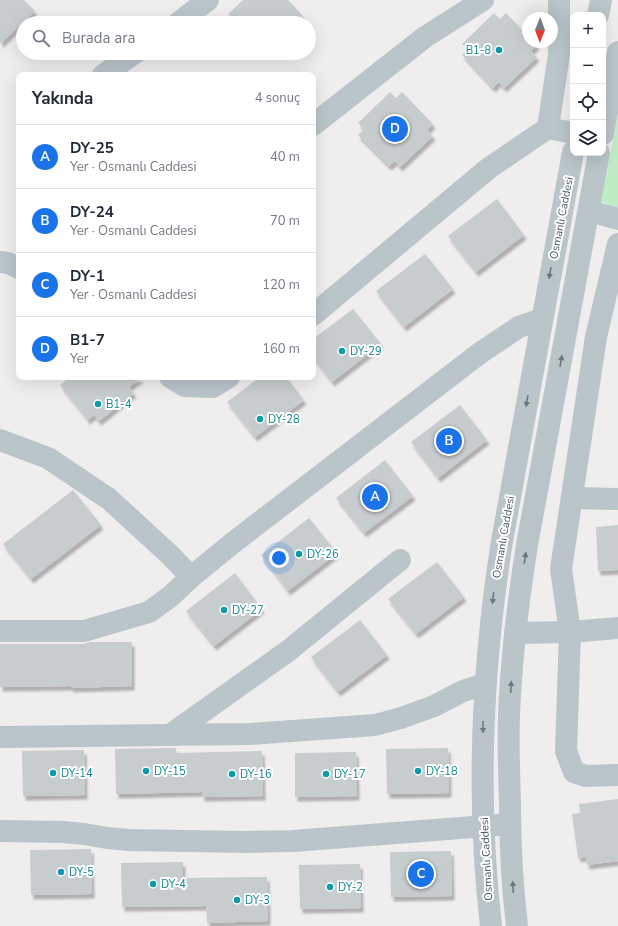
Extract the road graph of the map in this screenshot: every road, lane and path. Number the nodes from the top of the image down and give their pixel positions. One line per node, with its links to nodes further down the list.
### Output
1 (208, 0): 6 (street)
2 (483, 0): 11 (street)
3 (559, 0): 12 (street)
4 (601, 0): 5 (street)
5 (599, 12)
6 (187, 16)
7 (618, 52): 10 (street)
8 (125, 60): 9 (street)
9 (107, 72)
10 (606, 120)
11 (316, 123)
12 (548, 128): 13 (street); 19 (street)
13 (570, 132)
14 (572, 156): 20 (street, Osmanlı Caddesi, one-way to 20)
15 (598, 156): 16 (street)
16 (589, 211): 17 (street); 32 (street, one-way to 16)
17 (618, 219)
18 (618, 244): 21 (street)
19 (316, 312)
20 (542, 319): 28 (street); 33 (street, Osmanlı Caddesi, one-way to 33)
21 (609, 321): 25 (street)
22 (175, 380): 23 (street)
23 (224, 380)
24 (0, 440): 28 (street)
25 (572, 498): 26 (street); 31 (street)
26 (618, 499)
27 (400, 560): 34 (street)
28 (191, 577): 30 (street)
29 (618, 628): 31 (street)
30 (0, 631)
31 (570, 632): 32 (street); 36 (street)
32 (515, 633): 37 (street, one-way to 32)
33 (485, 684): 34 (street); 38 (street, Osmanlı Caddesi, one-way to 38)
34 (170, 735): 35 (street)
35 (0, 736)
36 (618, 775)
37 (510, 824): 38 (street); 41 (street, one-way to 37)
38 (484, 825): 39 (street); 40 (street, Osmanlı Caddesi)
39 (0, 831)
40 (491, 926)
41 (517, 926)

